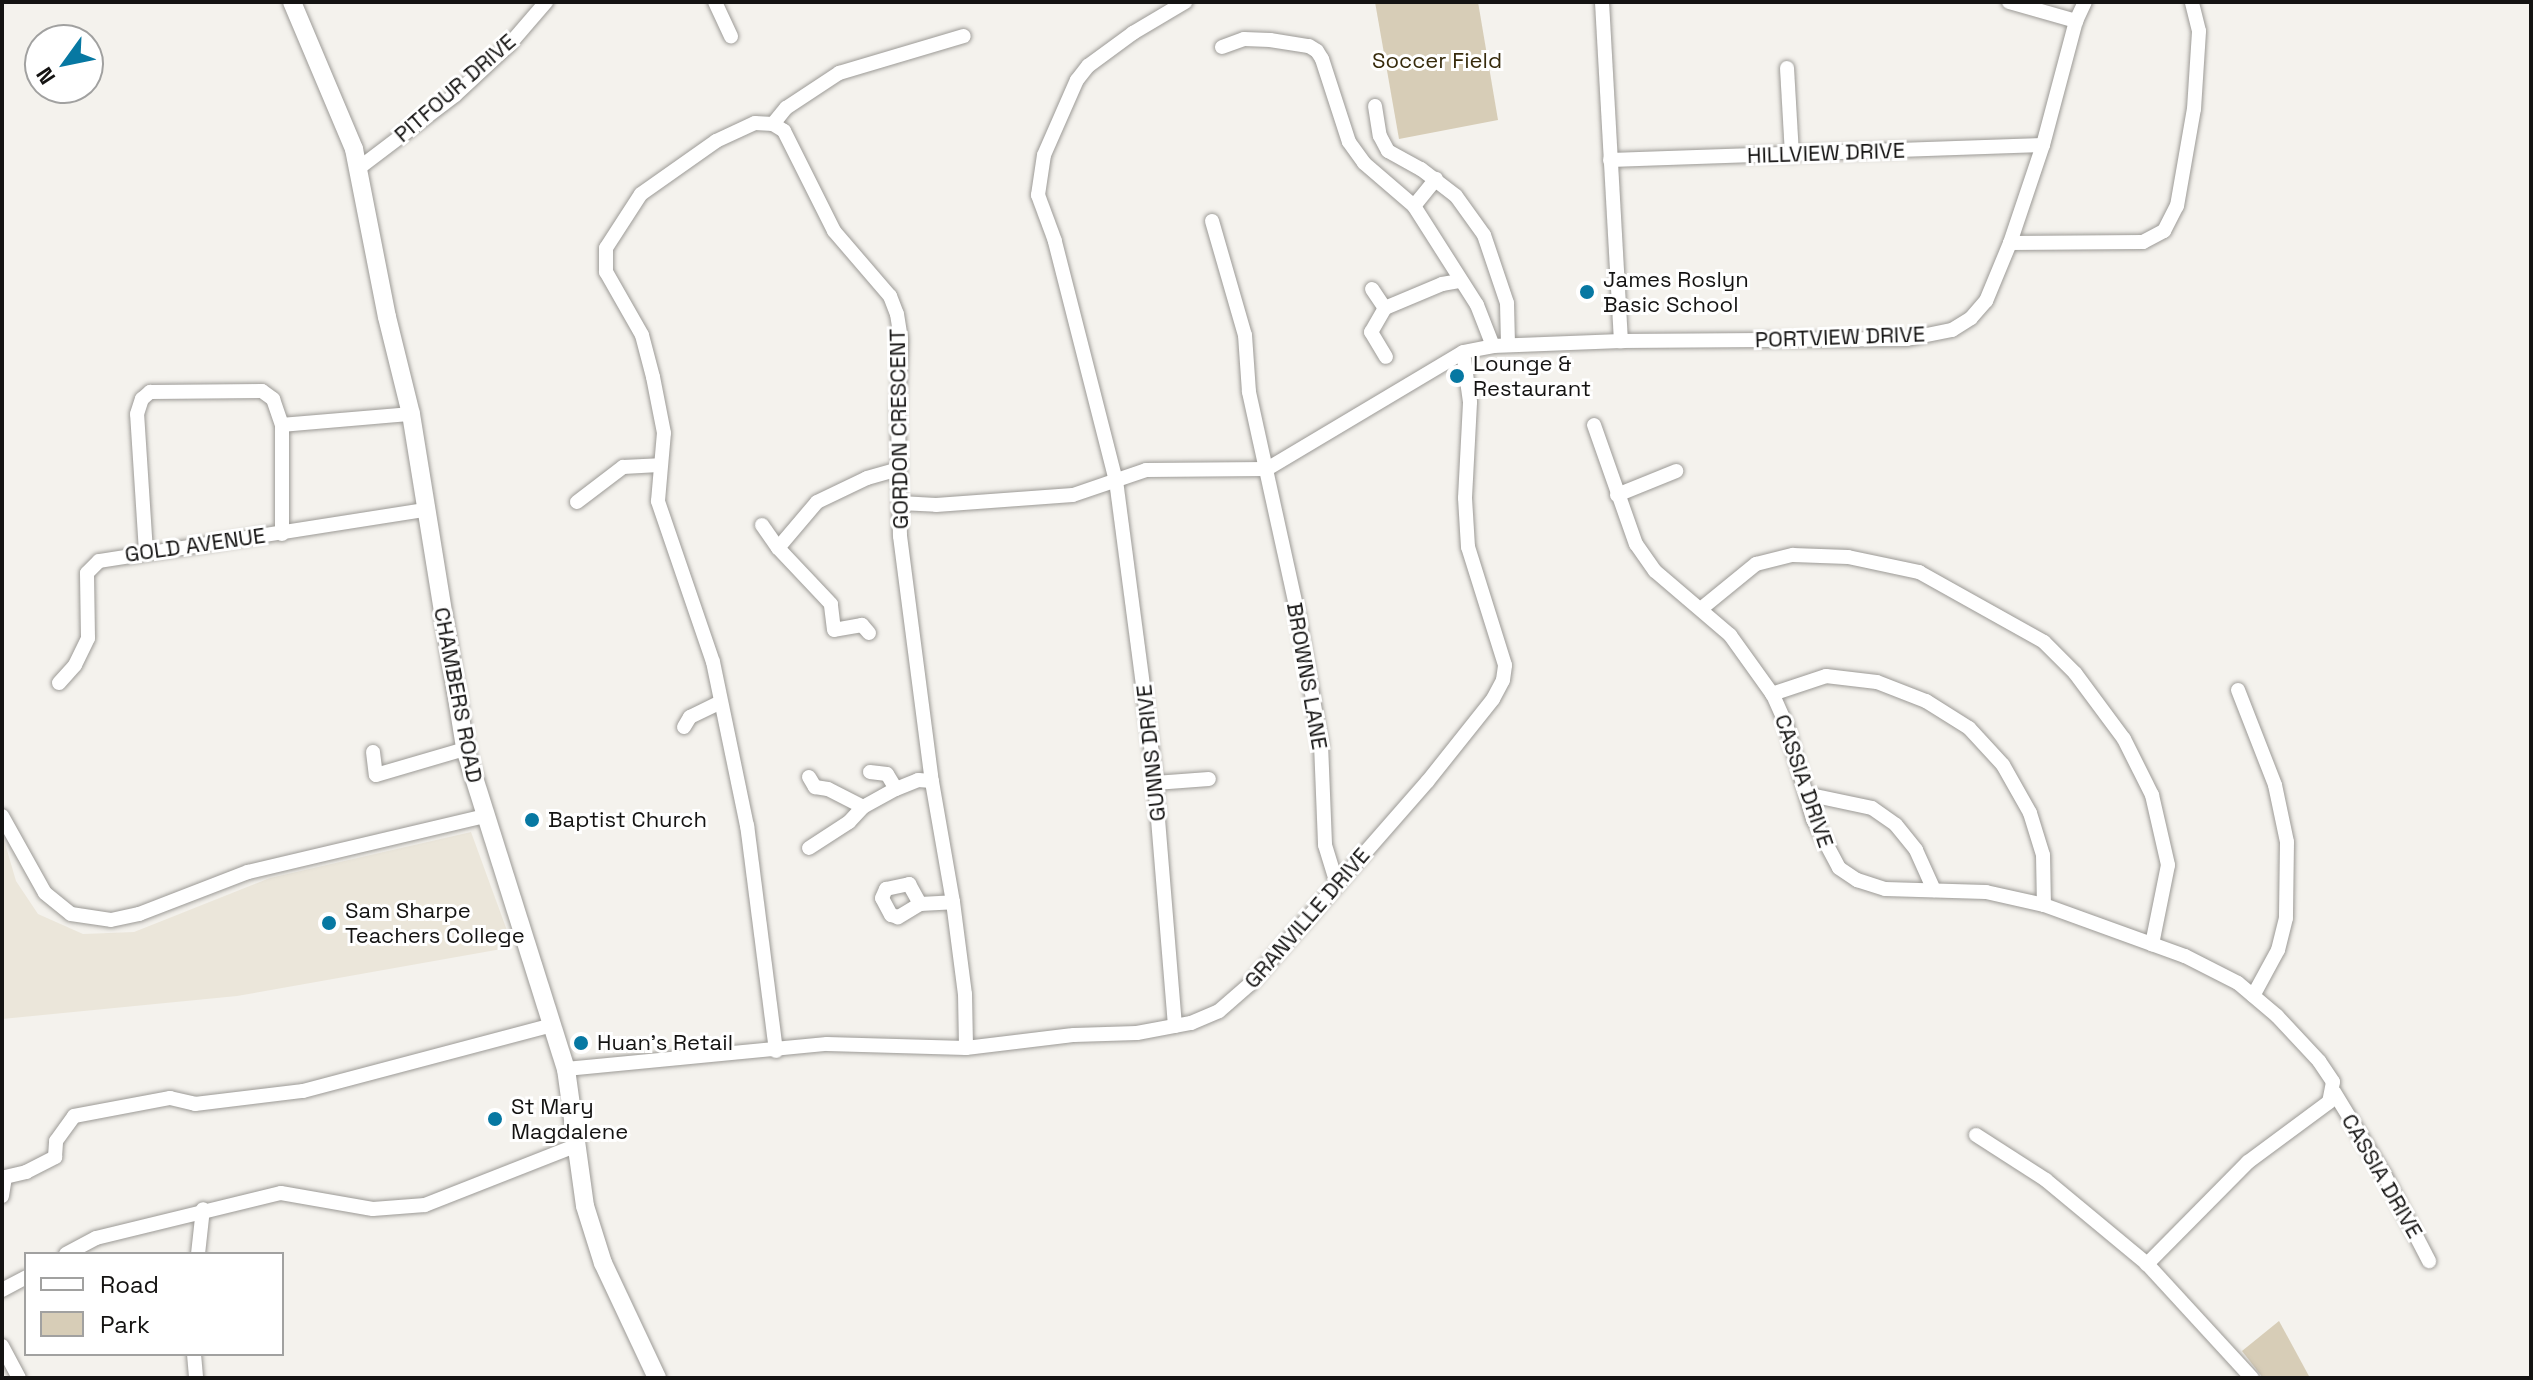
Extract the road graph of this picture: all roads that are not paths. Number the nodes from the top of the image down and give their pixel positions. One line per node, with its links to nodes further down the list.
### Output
1 (292, 2): 19 (street, CHAMBERS ROAD)
2 (546, 2): 19 (street, PITFOUR DRIVE)
3 (715, 2): 10 (street)
4 (1185, 2): 38 (street, GUNNS DRIVE)
5 (1602, 2): 18 (street)
6 (2009, 2): 9 (street)
7 (2085, 2): 9 (street, PORTVIEW DRIVE)
8 (2192, 2): 23 (street)
9 (2076, 21): 16 (street, PORTVIEW DRIVE)
10 (731, 36)
11 (964, 36): 15 (street)
12 (1222, 47): 21 (street)
13 (1787, 68): 17 (street)
14 (1375, 106): 20 (street)
15 (773, 124): 34 (street); 35 (street, GORDON CRESCENT)
16 (2043, 145): 17 (street, HILLVIEW DRIVE); 23 (street, PORTVIEW DRIVE)
17 (1792, 155): 18 (street, HILLVIEW DRIVE)
18 (1610, 160): 27 (street)
19 (359, 168): 31 (street, CHAMBERS ROAD)
20 (1436, 179): 21 (street); 28 (street)
21 (1414, 206): 24 (street)
22 (1212, 221): 36 (street, BROWNS LANE)
23 (2010, 243): 27 (street, PORTVIEW DRIVE)
24 (1459, 281): 26 (street); 28 (street)
25 (1372, 289): 26 (street)
26 (1385, 308): 30 (street)
27 (1621, 341): 28 (street, PORTVIEW DRIVE)
28 (1500, 345): 29 (street, PORTVIEW DRIVE)
29 (1463, 352): 36 (street, PORTVIEW DRIVE); 67 (street, GRANVILLE DRIVE)
30 (1386, 357)
31 (411, 414): 32 (street); 42 (street, CHAMBERS ROAD)
32 (282, 425): 44 (street); 46 (street)
33 (1594, 425): 39 (street, CASSIA DRIVE)
34 (659, 465): 40 (street); 52 (street)
35 (899, 469): 41 (street, GORDON CRESCENT); 45 (street)
36 (1267, 469): 38 (street); 67 (street, BROWNS LANE)
37 (1676, 471): 39 (street)
38 (1116, 481): 41 (street); 60 (street, GUNNS DRIVE)
39 (1617, 495): 47 (street, CASSIA DRIVE)
40 (577, 502)
41 (900, 503): 59 (street, GORDON CRESCENT)
42 (426, 510): 44 (street, GOLD AVENUE); 54 (street, CHAMBERS ROAD)
43 (762, 525): 45 (street)
44 (282, 534): 46 (street, GOLD AVENUE)
45 (778, 548): 48 (street)
46 (146, 552): 49 (street, GOLD AVENUE)
47 (1702, 608): 51 (street, CASSIA DRIVE); 72 (street)
48 (869, 633)
49 (59, 683)
50 (2238, 690): 73 (street)
51 (1772, 694): 62 (street, CASSIA DRIVE); 71 (street)
52 (721, 702): 53 (street); 77 (street)
53 (684, 727)
54 (465, 749): 55 (street); 65 (street, CHAMBERS ROAD)
55 (373, 752)
56 (870, 772): 61 (street)
57 (809, 777): 63 (street)
58 (1209, 779): 60 (street)
59 (932, 781): 61 (street); 69 (street, GORDON CRESCENT)
60 (1155, 783): 75 (street, GUNNS DRIVE)
61 (896, 789): 63 (street)
62 (1806, 794): 68 (street); 68 (street, CASSIA DRIVE)
63 (863, 807): 66 (street)
64 (2, 816): 65 (street)
65 (484, 816): 74 (street, CHAMBERS ROAD)
66 (809, 848)
67 (1337, 884): 75 (street, GRANVILLE DRIVE)
68 (1934, 890): 71 (street, CASSIA DRIVE)
69 (953, 902): 70 (street); 76 (street, GORDON CRESCENT)
70 (920, 904)
71 (2044, 905): 72 (street, CASSIA DRIVE)
72 (2152, 944): 73 (street, CASSIA DRIVE)
73 (2253, 996): 79 (street, CASSIA DRIVE)
74 (553, 1025): 78 (street, CHAMBERS ROAD); 82 (street)
75 (1175, 1026): 76 (street, GRANVILLE DRIVE)
76 (966, 1048): 77 (street, GRANVILLE DRIVE)
77 (776, 1051): 78 (street, GRANVILLE DRIVE)
78 (566, 1069): 81 (street, CHAMBERS ROAD)
79 (2334, 1092): 86 (street, CASSIA DRIVE); 87 (street, CASSIA DRIVE)
80 (1976, 1135): 87 (street)
81 (577, 1145): 83 (street); 94 (street, CHAMBERS ROAD)
82 (2, 1196)
83 (203, 1209): 84 (street); 85 (street)
84 (70, 1252)
85 (198, 1252)
86 (2429, 1261)
87 (2147, 1264): 95 (street)
88 (24, 1278): 89 (street)
89 (2, 1290)
90 (2, 1346): 92 (street)
91 (194, 1356): 93 (street)
92 (19, 1378)
93 (196, 1378)
94 (657, 1378)
95 (2252, 1378)

